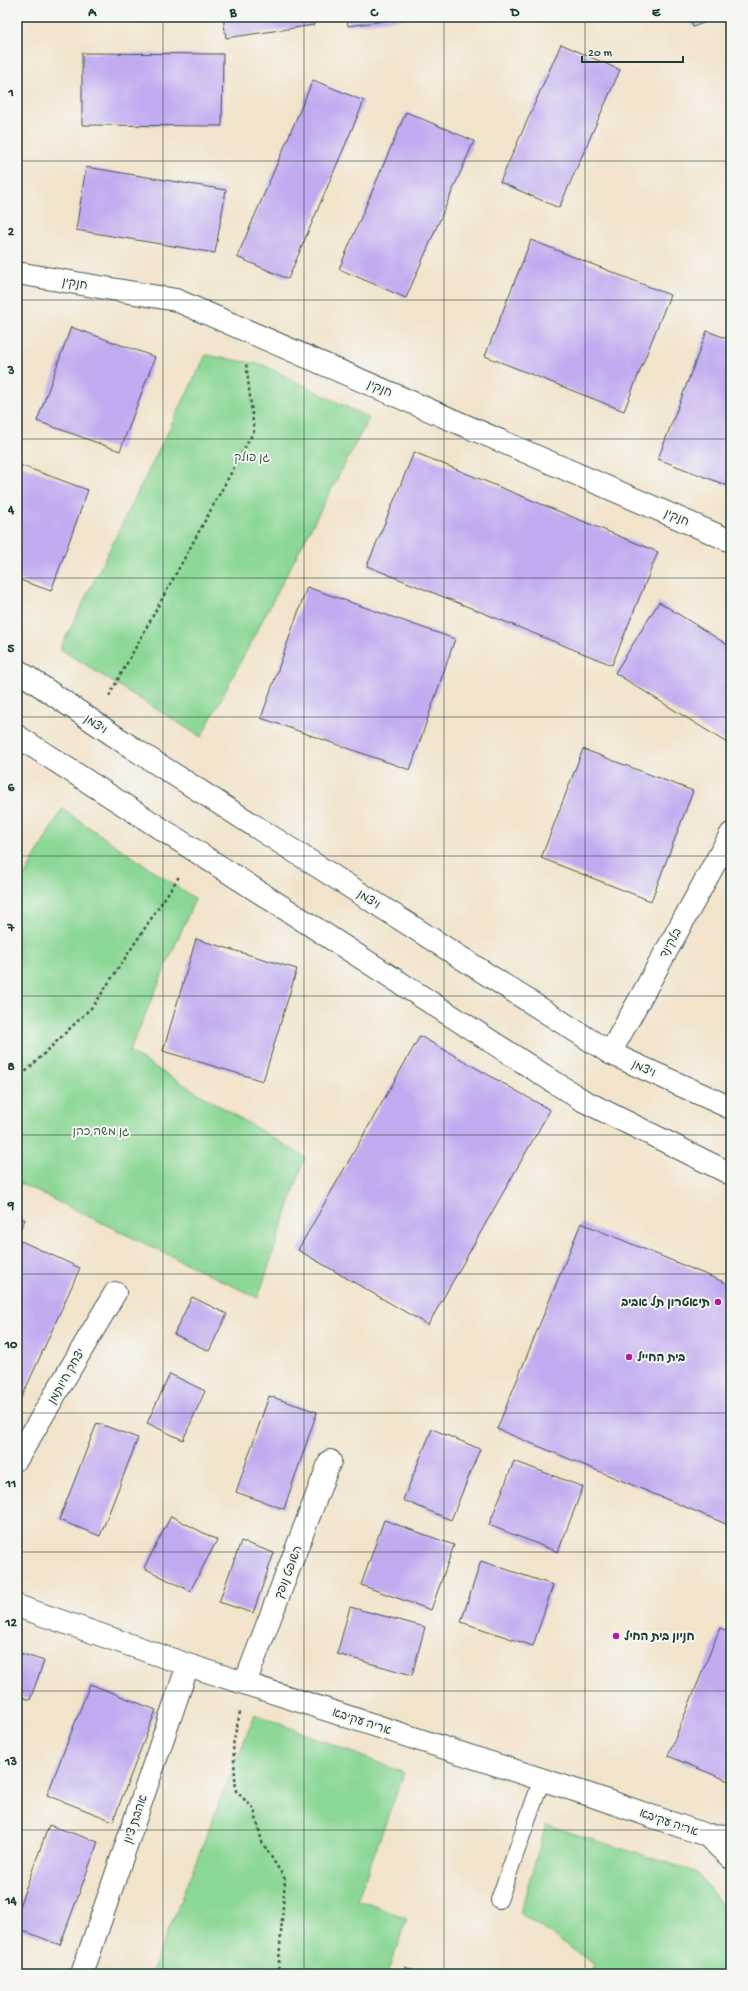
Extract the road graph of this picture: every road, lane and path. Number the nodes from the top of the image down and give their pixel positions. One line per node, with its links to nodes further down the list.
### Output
1 (17, 273): 2 (street, חנקין)
2 (243, 329): 3 (street, חנקין); 5 (path)
3 (731, 540)
4 (17, 670): 5 (street, ויצמן)
5 (95, 722): 9 (street, ויצמן)
6 (17, 736): 8 (street)
7 (731, 834): 9 (street, בלקינד)
8 (196, 852): 10 (path); 12 (street)
9 (610, 1053): 11 (street, ויצמן)
10 (17, 1080)
11 (731, 1108)
12 (731, 1174)
13 (115, 1293): 14 (street, יצחק חיותמן)
14 (17, 1459)
15 (330, 1461): 18 (street, השופט נופך)
16 (17, 1606): 17 (street, אריה עקיבא)
17 (188, 1665): 18 (street, אריה עקיבא); 25 (street, אהבת ציון)
18 (245, 1683): 20 (street, אריה עקיבא)
19 (233, 1745): 26 (path)
20 (542, 1779): 21 (street, אריה עקיבא); 24 (lane)
21 (706, 1835): 22 (street, אריה עקיבא); 23 (street, אריה עקיבא)
22 (731, 1836)
23 (731, 1858)
24 (499, 1900)
25 (82, 1974)
26 (278, 1974)

